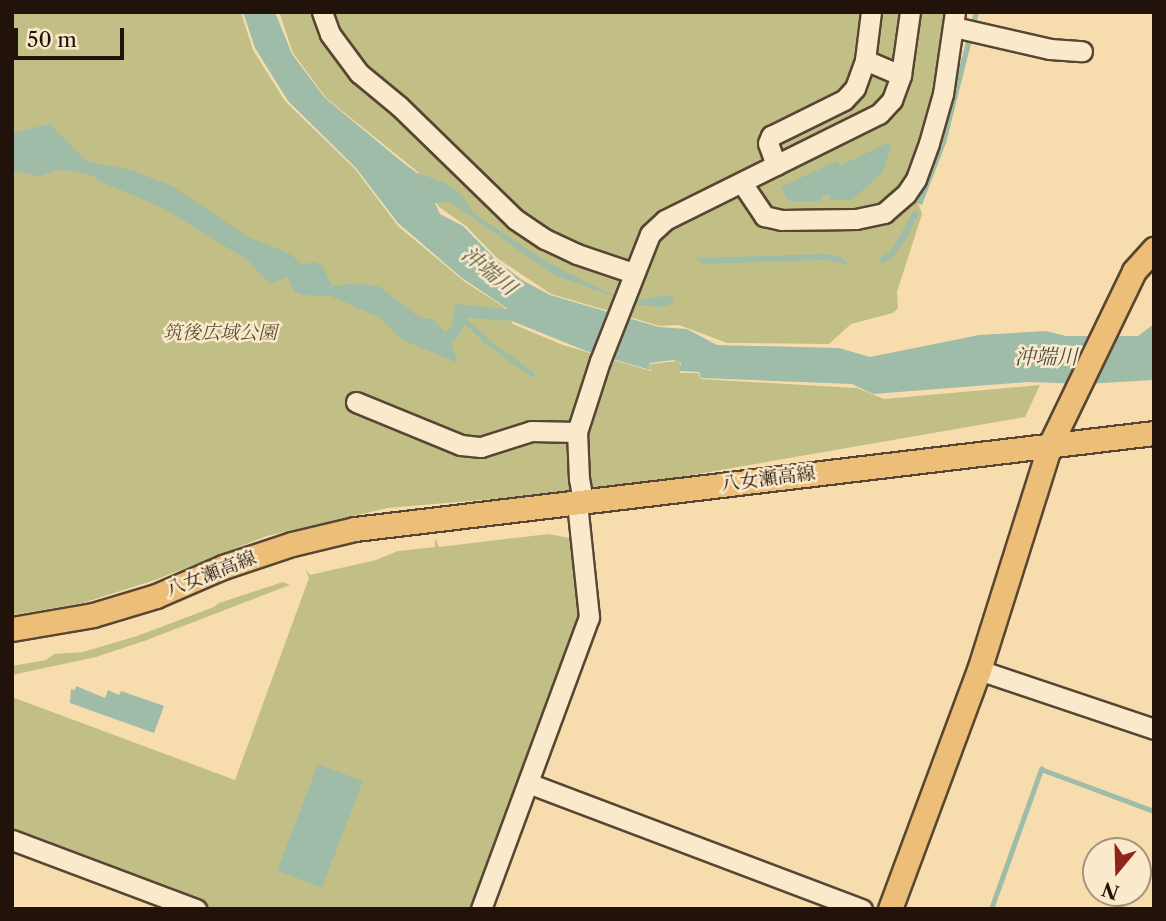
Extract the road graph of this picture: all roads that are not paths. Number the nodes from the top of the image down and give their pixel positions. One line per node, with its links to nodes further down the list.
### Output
1 (322, 12): 11 (street)
2 (871, 12): 6 (street)
3 (910, 12): 7 (street)
4 (955, 19): 5 (street); 9 (street)
5 (1082, 51)
6 (865, 60): 7 (street); 8 (street)
7 (901, 75): 8 (street)
8 (776, 165): 9 (street)
9 (742, 183): 11 (street)
10 (1154, 249): 15 (main road)
11 (633, 273): 13 (street)
12 (356, 402): 13 (street)
13 (577, 432): 16 (street)
14 (1154, 433): 15 (main road, 八女瀬高線)
15 (1050, 445): 16 (main road, 八女瀬高線); 18 (main road)
16 (580, 501): 17 (main road, 八女瀬高線); 20 (street)
17 (12, 629)
18 (979, 670): 19 (street); 25 (main road)
19 (1154, 729)
20 (528, 783): 23 (street); 24 (street)
21 (12, 841): 22 (street)
22 (185, 907)
23 (481, 909)
24 (862, 909)
25 (890, 909)

